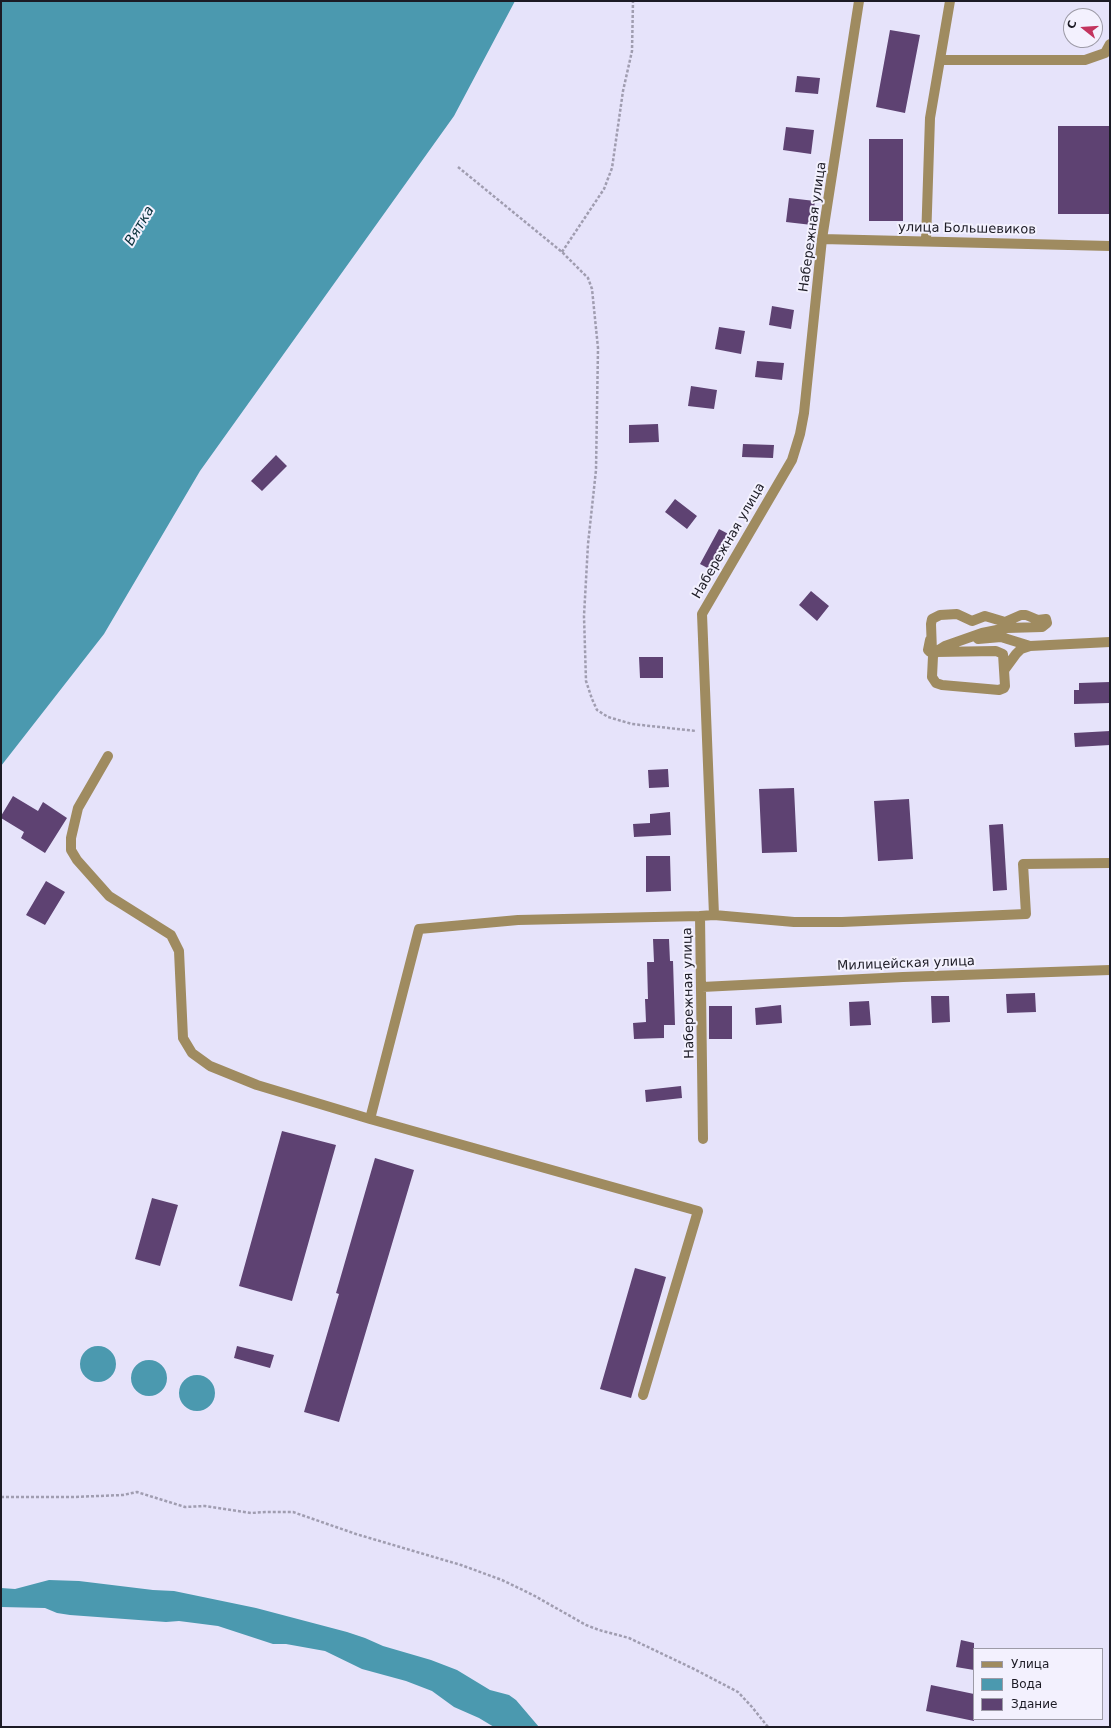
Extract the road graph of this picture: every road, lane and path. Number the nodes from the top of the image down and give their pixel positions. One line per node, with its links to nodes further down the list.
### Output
1 (633, 1): 10 (path)
2 (859, 1): 7 (street, Набережная улица)
3 (950, 1): 5 (street)
4 (1110, 44): 5 (street)
5 (940, 60): 8 (street)
6 (458, 167): 10 (path)
7 (822, 239): 8 (street, улица Большевиков); 18 (street, Набережная улица)
8 (926, 241): 9 (street, улица Большевиков)
9 (1110, 246)
10 (562, 252): 18 (path)
11 (1001, 637): 12 (street); 14 (street); 16 (street)
12 (963, 640): 15 (street); 15 (street)
13 (1110, 642): 14 (street)
14 (1030, 646): 17 (street)
15 (934, 652): 16 (street); 17 (street)
16 (1003, 654): 17 (street)
17 (1005, 669)
18 (707, 732): 21 (street, Набережная улица)
19 (108, 756): 25 (street)
20 (1110, 863): 21 (street)
21 (714, 915): 22 (street, Набережная улица)
22 (700, 916): 24 (street, Набережная улица); 25 (street)
23 (1110, 970): 24 (street, Милицейская улица)
24 (702, 987): 26 (street, Набережная улица)
25 (370, 1119): 27 (street)
26 (704, 1139)
27 (643, 1395)
28 (1, 1497): 29 (path)
29 (768, 1727)

